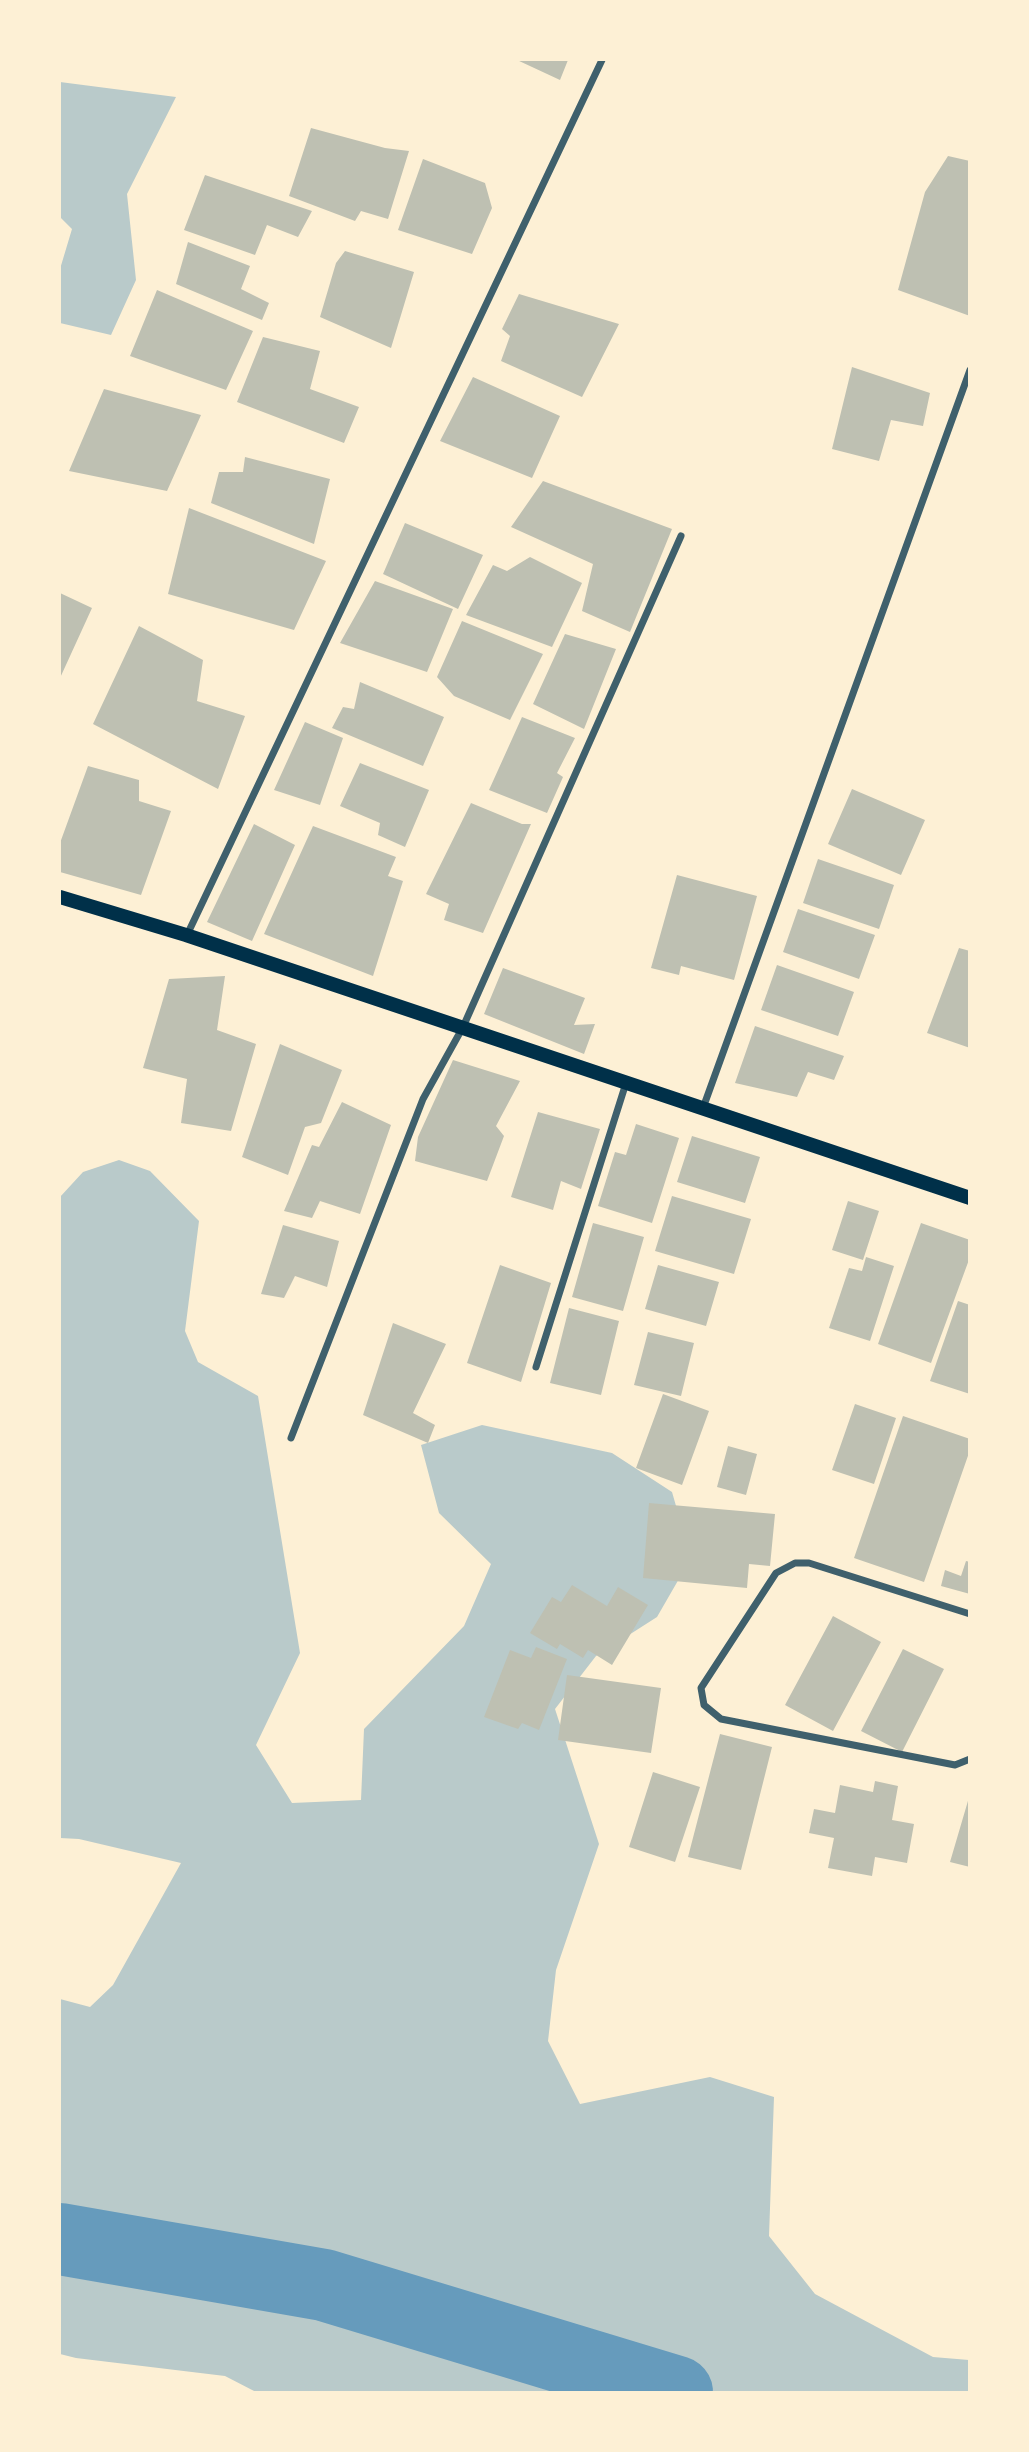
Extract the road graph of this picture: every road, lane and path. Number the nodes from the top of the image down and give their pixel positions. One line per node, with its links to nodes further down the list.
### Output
1 (602, 60): 5 (street)
2 (970, 370): 8 (street)
3 (681, 536): 6 (street)
4 (60, 897): 5 (main road)
5 (186, 935): 6 (main road)
6 (463, 1027): 7 (main road); 11 (street)
7 (626, 1083): 8 (main road); 10 (street)
8 (703, 1108): 9 (main road)
9 (970, 1198)
10 (536, 1367)
11 (291, 1438)
12 (970, 1615): 13 (street)
13 (970, 1759)

